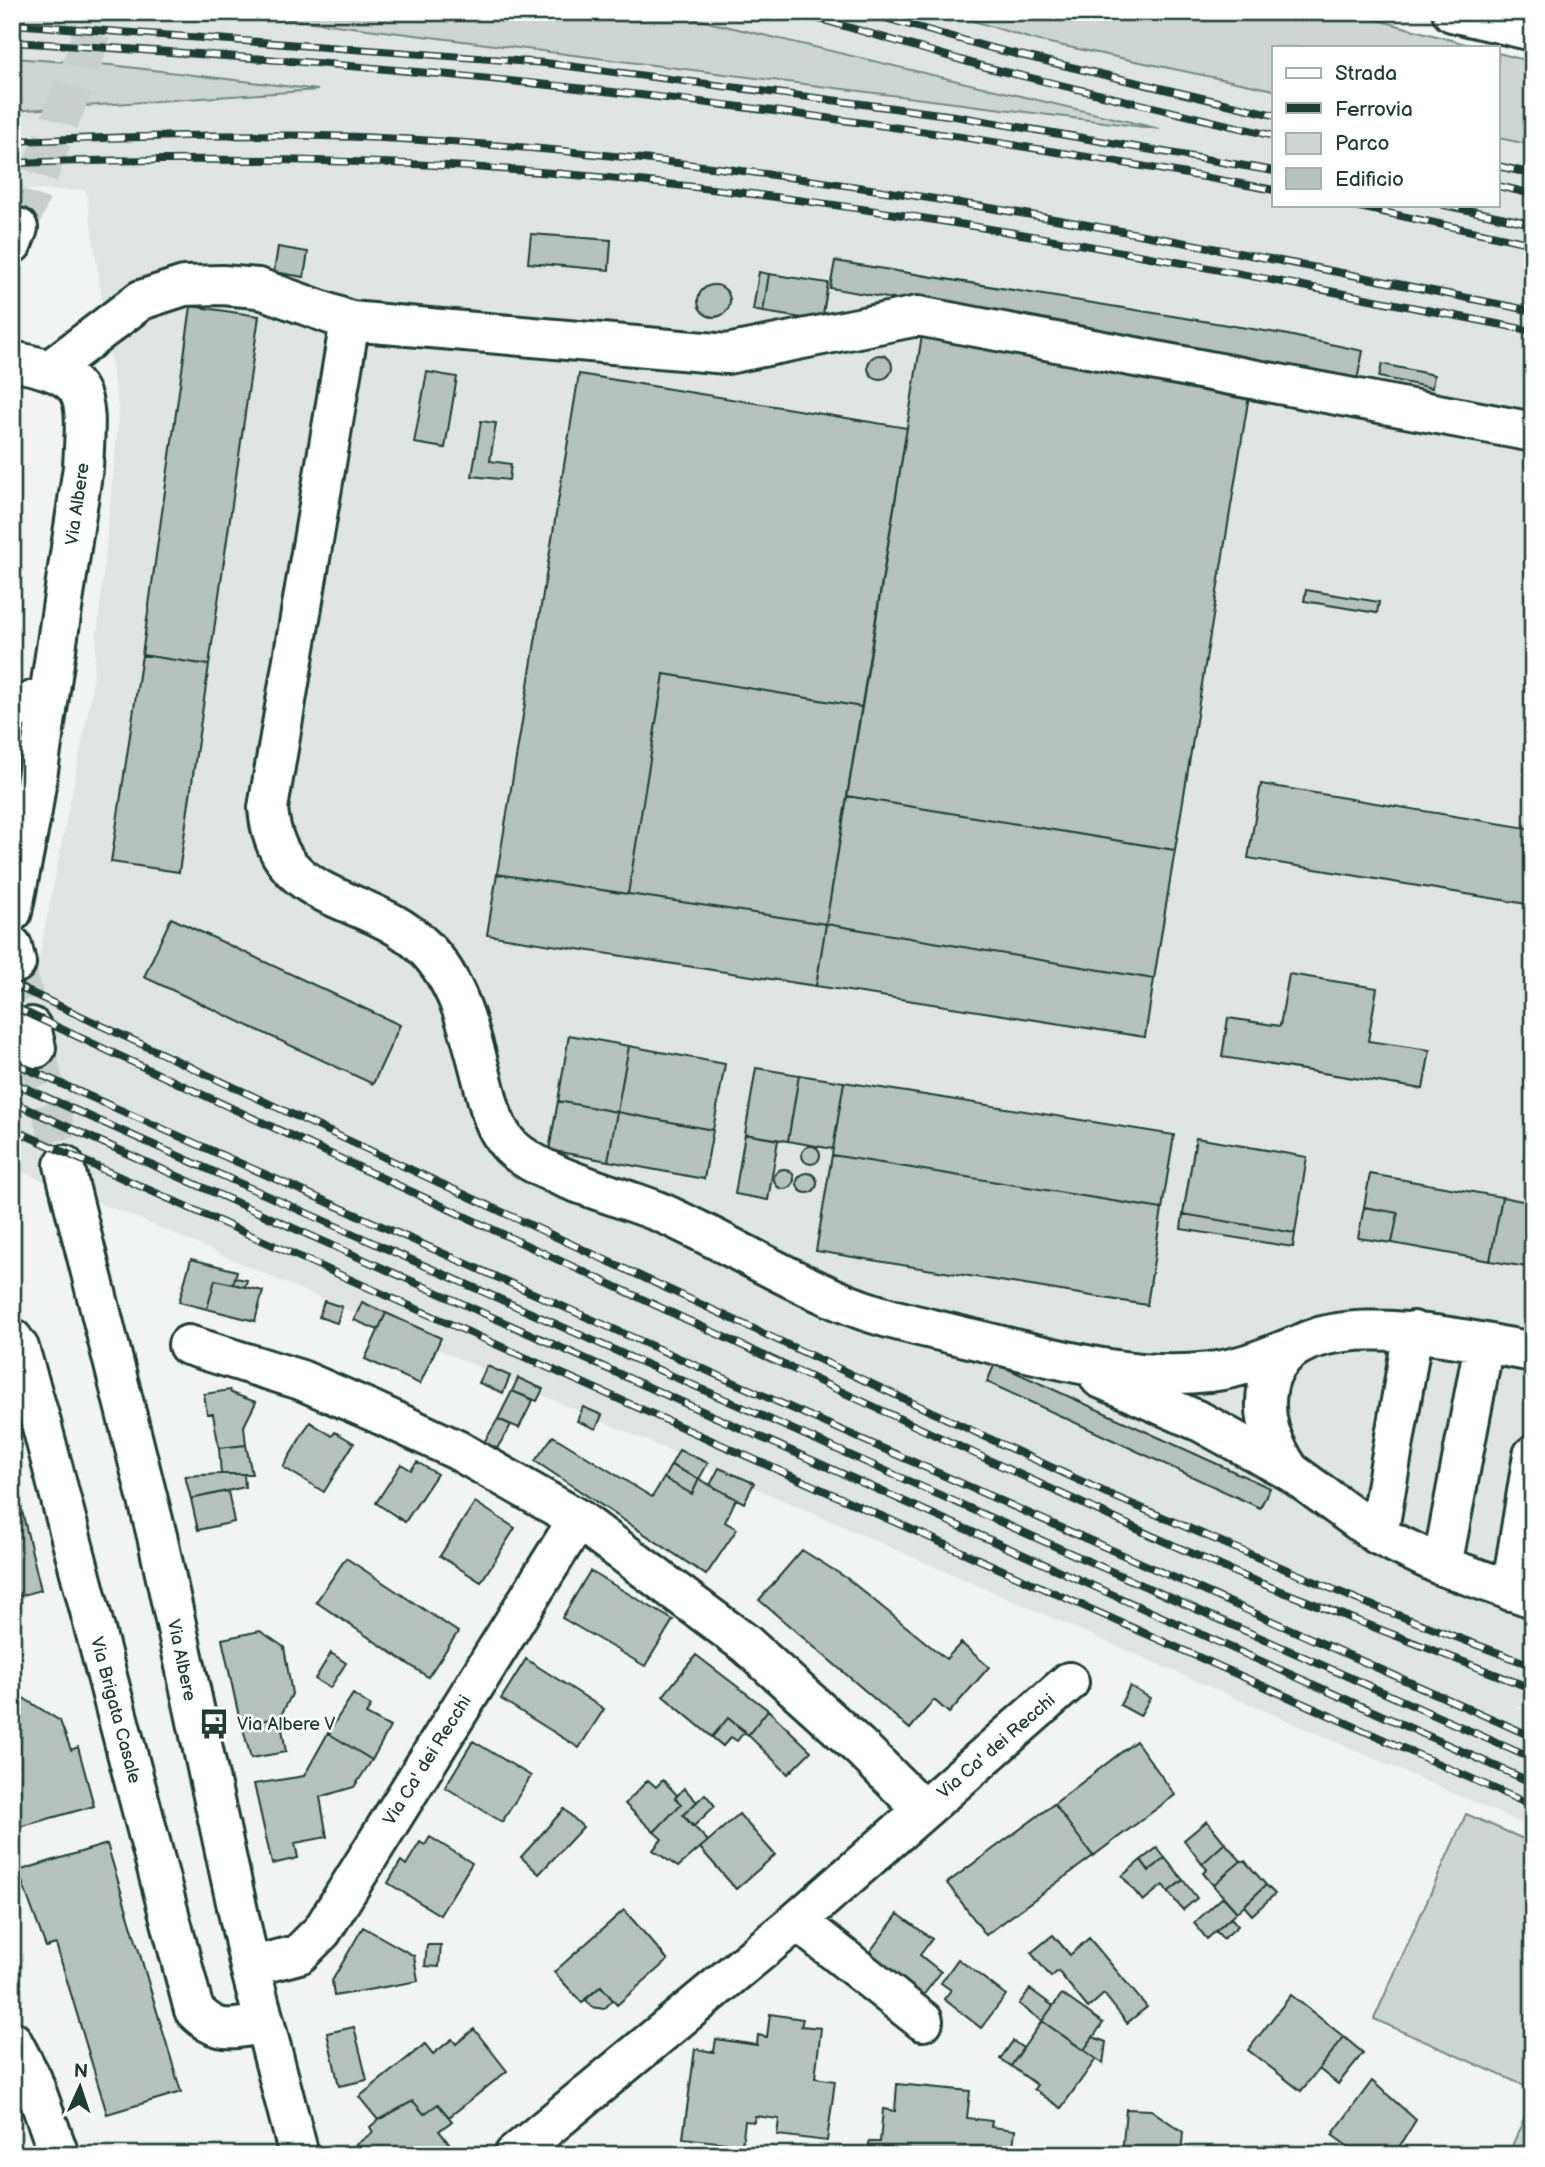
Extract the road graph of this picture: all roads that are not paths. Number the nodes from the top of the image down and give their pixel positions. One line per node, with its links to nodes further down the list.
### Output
1 (1452, 12): 2 (street)
2 (1533, 32)
3 (350, 321): 5 (street); 6 (street); 17 (street)
4 (12, 360): 5 (street, Via Albere)
5 (52, 368): 7 (street, Via Albere)
6 (1533, 432)
7 (49, 693): 8 (street); 9 (street, Via Albere)
8 (12, 711)
9 (12, 912)
10 (64, 1165): 28 (street, Via Albere)
11 (1413, 1331): 13 (street); 15 (street); 22 (street)
12 (12, 1338): 30 (street, Via Brigata Casale)
13 (1484, 1344): 16 (street); 23 (street)
14 (188, 1345): 21 (street, Via Ca' dei Recchi)
15 (1295, 1346): 17 (street); 19 (street)
16 (1533, 1352)
17 (1057, 1359): 19 (street)
18 (1533, 1455): 20 (street)
19 (1290, 1471): 22 (street)
20 (1528, 1509): 24 (street)
21 (578, 1519): 26 (street, Via Ca' dei Recchi); 28 (street, Via Ca' dei Recchi)
22 (1378, 1535): 23 (street)
23 (1442, 1566): 24 (street)
24 (1522, 1595)
25 (1069, 1682): 26 (street, Via Ca' dei Recchi)
26 (922, 1809): 27 (street, Via Ca' dei Recchi)
27 (797, 1921): 29 (street); 34 (street, Via Ca' dei Recchi)
28 (250, 1967): 30 (street, Via Albere)
29 (923, 2021)
30 (264, 2024): 33 (street, Via Albere)
31 (12, 2040): 32 (street)
32 (59, 2155)
33 (299, 2155)
34 (514, 2155)

